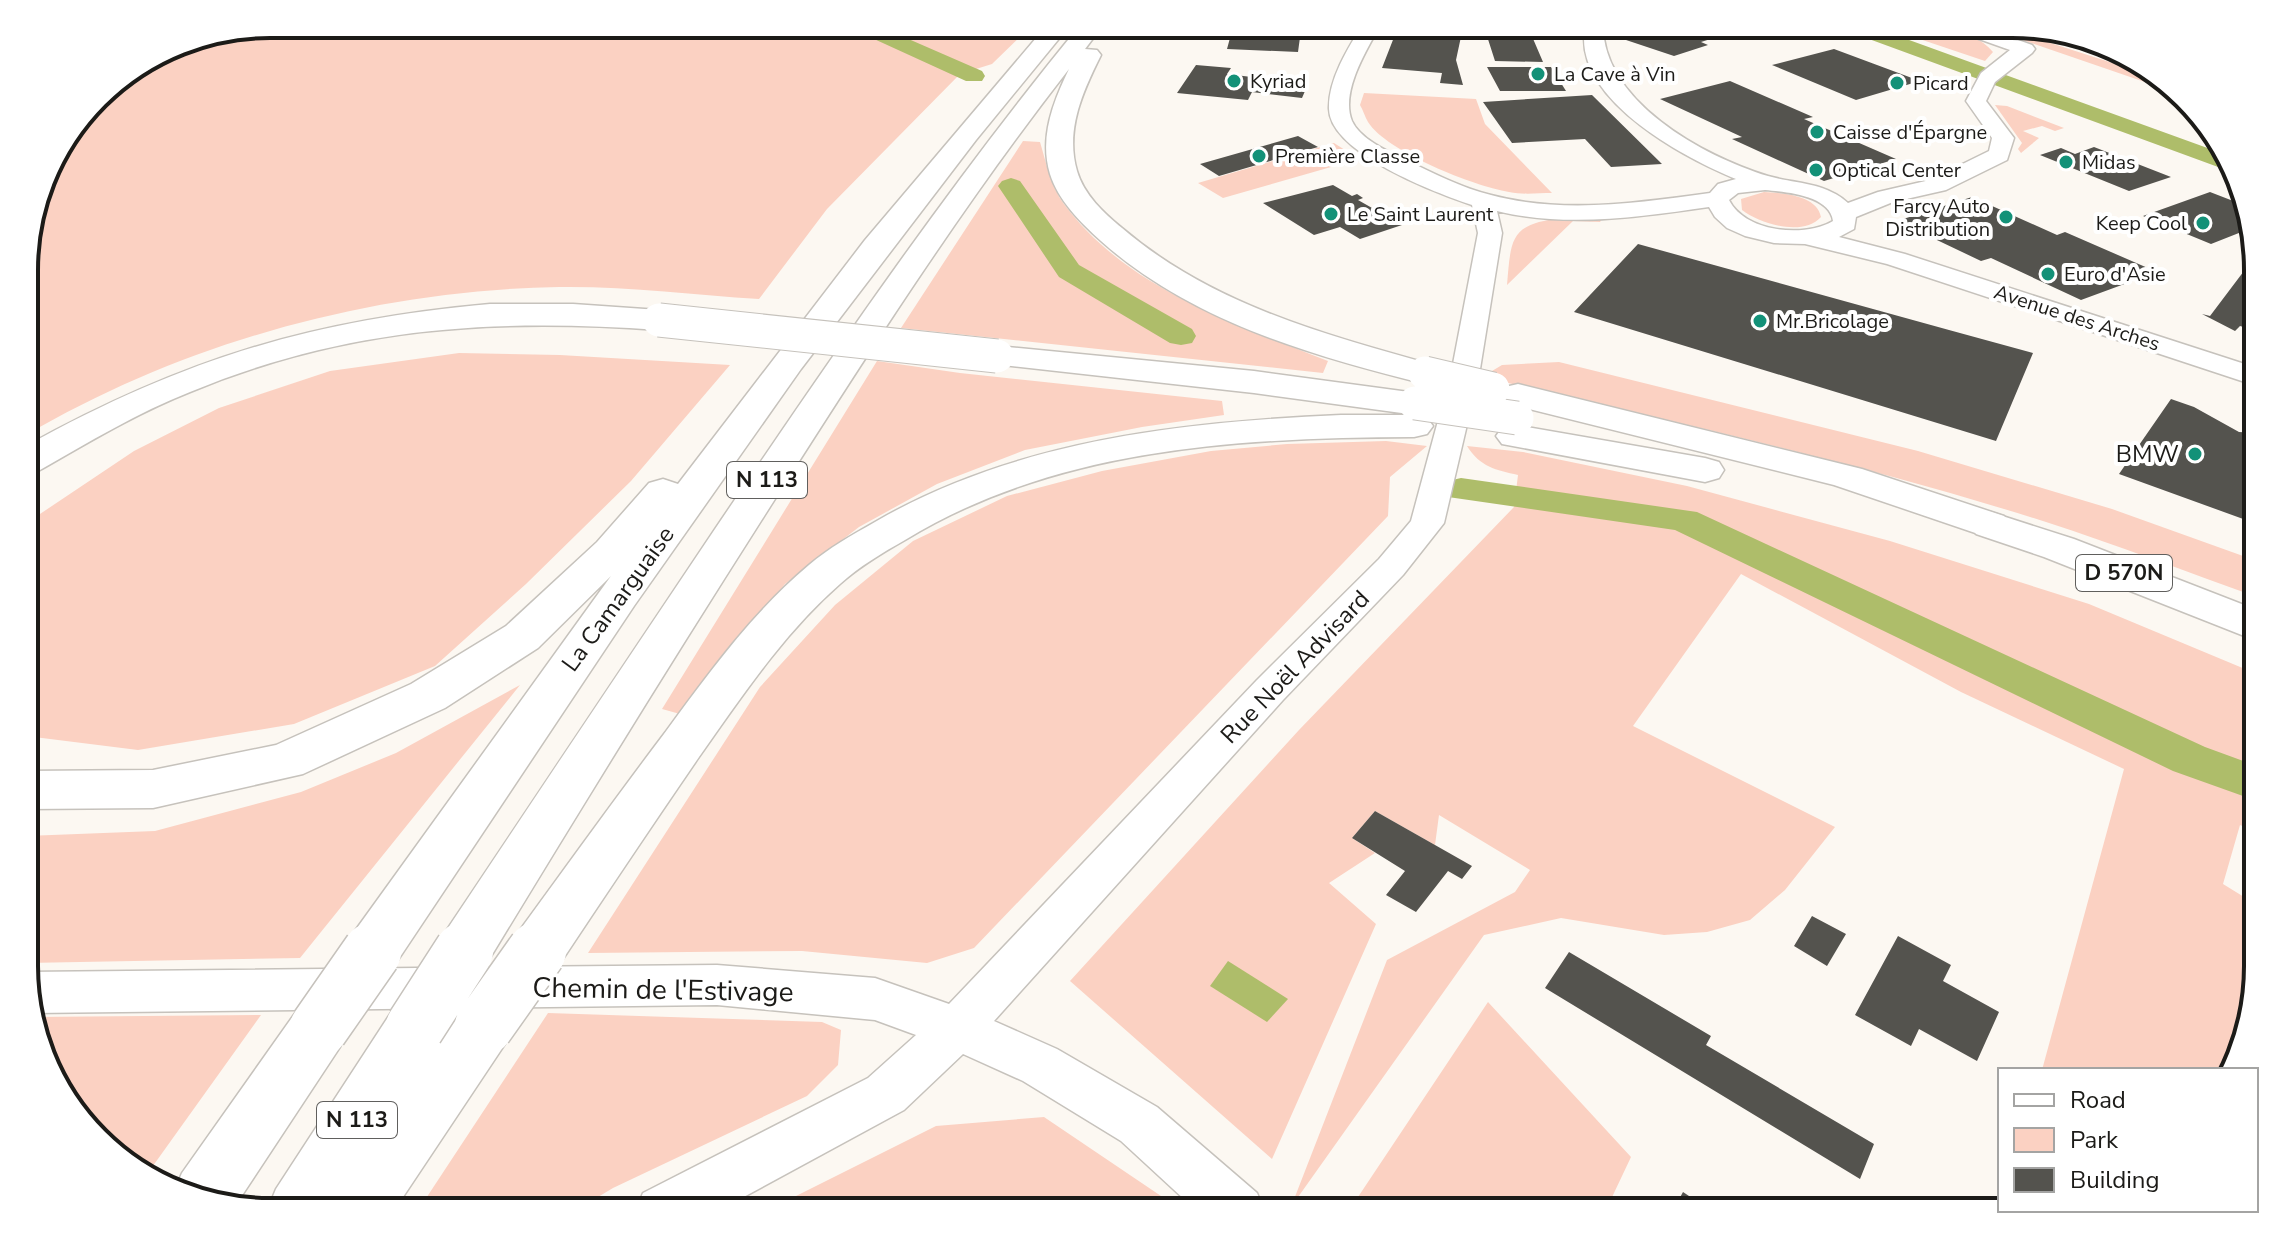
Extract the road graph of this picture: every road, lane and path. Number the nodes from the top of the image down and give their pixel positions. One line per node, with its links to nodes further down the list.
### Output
1 (1048, 38): 20 (main road, La Camarguaise / N 113)
2 (1082, 38): 30 (main road, N 113, bridge)
3 (1101, 38): 22 (main road)
4 (1364, 38): 12 (street)
5 (1594, 38): 7 (street)
6 (1994, 38): 11 (street)
7 (1697, 154): 8 (street); 9 (street)
8 (1765, 183): 9 (street); 10 (street)
9 (1721, 194): 13 (street); 16 (street)
10 (1818, 194): 11 (street); 15 (street, Avenue des Arches)
11 (1886, 197): 15 (street)
12 (1483, 201): 14 (street); 17 (street, Rue Noël Advisard)
13 (1654, 209): 14 (street); 16 (street, Avenue des Arches)
14 (1537, 210): 17 (street)
15 (1845, 219): 18 (street); 19 (street, Avenue des Arches)
16 (1732, 220): 18 (street, Avenue des Arches)
17 (1490, 233): 28 (street, Rue Noël Advisard)
18 (1812, 238): 19 (street, Avenue des Arches)
19 (1896, 259): 21 (street, Avenue des Arches)
20 (831, 306): 26 (main road); 29 (main road, La Camarguaise / N 113, bridge)
21 (2244, 373)
22 (1418, 401): 23 (main road); 23 (main road, bridge); 24 (main road, bridge); 31 (main road, bridge)
23 (1517, 416): 25 (main road, D 570N)
24 (38, 455)
25 (2244, 621)
26 (38, 792)
27 (40, 993): 28 (street, Chemin de l'Estivage)
28 (957, 1028): 32 (street, Rue Noël Advisard); 33 (street, Chemin de l'Estivage)
29 (209, 1190)
30 (308, 1198)
31 (365, 1198)
32 (689, 1198)
33 (1222, 1198)

